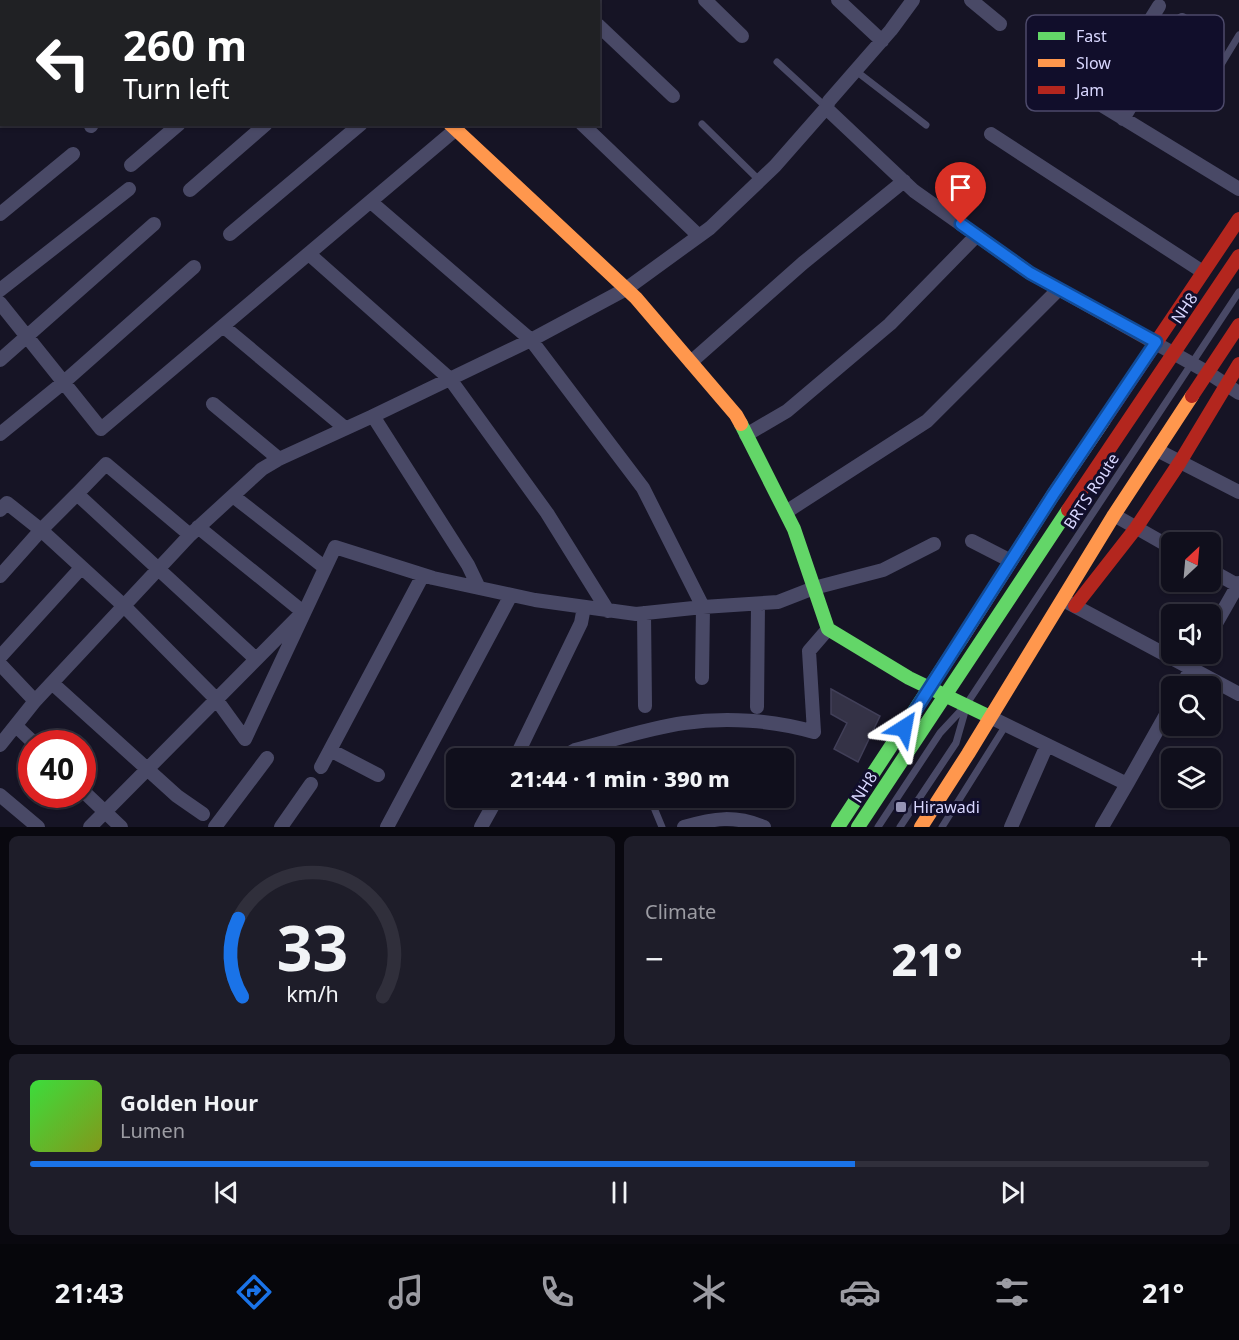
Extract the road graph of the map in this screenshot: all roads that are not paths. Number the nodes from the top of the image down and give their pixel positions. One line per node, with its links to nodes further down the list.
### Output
1 (705, 0): 10 (street)
2 (838, 0): 11 (street)
3 (913, 0): 11 (street)
4 (971, 0): 7 (street)
5 (1159, 6): 6 (street)
6 (1153, 15)
7 (1000, 24)
8 (600, 27): 15 (street)
9 (1239, 35): 12 (lane)
10 (742, 36)
11 (882, 41): 14 (street)
12 (1224, 60)
13 (777, 62): 16 (lane)
14 (856, 71): 16 (street); 21 (lane)
15 (674, 96)
16 (826, 108): 30 (street); 31 (street)
17 (1111, 111): 19 (street)
18 (1128, 111): 19 (street)
19 (1123, 119): 33 (street)
20 (702, 124): 30 (lane)
21 (926, 124)
22 (176, 126): 29 (street)
23 (264, 126): 34 (street)
24 (359, 126): 39 (street)
25 (584, 126): 41 (street)
26 (453, 127): 35 (street); 48 (street)
27 (991, 134): 45 (street)
28 (73, 154): 36 (street)
29 (131, 165)
30 (760, 181): 41 (street)
31 (904, 181): 40 (street); 58 (street)
32 (129, 189): 47 (street)
33 (1239, 189)
34 (190, 190)
35 (371, 202): 42 (street); 54 (street)
36 (0, 214)
37 (1239, 219): 45 (street)
38 (154, 224): 53 (street)
39 (230, 234)
40 (977, 235): 46 (street); 70 (street)
41 (699, 236): 48 (street)
42 (309, 254): 52 (street); 62 (street)
43 (1239, 256): 56 (street, NH8)
44 (194, 267): 63 (street)
45 (1203, 272): 55 (street)
46 (1059, 289): 55 (street); 78 (street)
47 (0, 290)
48 (626, 290): 54 (street); 58 (street)
49 (1239, 292): 59 (lane, BRTS Route)
50 (0, 303): 53 (street)
51 (1239, 325): 61 (street)
52 (224, 327): 63 (street); 68 (street)
53 (28, 337): 57 (street); 63 (street)
54 (531, 340): 62 (street); 102 (street)
55 (1156, 342): 56 (street); 86 (street)
56 (1174, 352): 59 (street); 117 (street, NH8)
57 (0, 360)
58 (691, 362): 70 (street)
59 (1191, 362): 61 (street); 121 (lane, BRTS Route)
60 (1239, 364): 64 (street)
61 (1208, 372): 64 (street); 71 (street)
62 (450, 379): 67 (street); 103 (street)
63 (64, 382): 69 (street)
64 (1226, 384): 65 (street); 73 (street)
65 (1239, 393)
66 (213, 404): 72 (street)
67 (373, 416): 68 (street); 94 (street)
68 (345, 428): 72 (street)
69 (0, 434)
70 (746, 435): 78 (street)
71 (1156, 450): 73 (street); 79 (street)
72 (279, 459): 76 (street)
73 (1180, 462): 74 (street); 80 (street)
74 (1239, 492)
75 (77, 494): 81 (street); 82 (street); 89 (street)
76 (233, 496): 82 (street); 87 (street)
77 (0, 510): 81 (street)
78 (786, 512): 95 (street)
79 (1114, 515): 80 (street); 97 (street)
80 (1136, 528): 84 (street); 100 (street)
81 (41, 530): 88 (street); 91 (street)
82 (194, 531): 89 (street); 104 (street)
83 (972, 541): 86 (street)
84 (1161, 542)
85 (934, 544): 95 (street)
86 (1011, 561): 116 (street)
87 (324, 567): 90 (street); 104 (street)
88 (81, 568): 99 (street); 108 (street)
89 (158, 569): 99 (street); 109 (street)
90 (423, 575): 94 (street); 133 (street)
91 (0, 576)
92 (1221, 576): 93 (street)
93 (1239, 585): 106 (street)
94 (479, 588): 96 (street)
95 (814, 588): 98 (street); 107 (street)
96 (511, 595): 101 (street); 146 (street)
97 (1062, 599): 100 (street); 124 (street)
98 (758, 604): 102 (street); 123 (street)
99 (124, 606): 115 (street); 119 (street)
100 (1075, 606): 112 (street)
101 (584, 607): 103 (street); 131 (street)
102 (704, 607): 105 (street); 114 (street)
103 (608, 610): 105 (street)
104 (303, 612): 109 (street); 119 (street)
105 (644, 613): 122 (street)
106 (1221, 615)
107 (828, 629): 116 (street); 132 (street)
108 (0, 657)
109 (256, 659): 119 (street)
110 (0, 664): 120 (street)
111 (1194, 664): 112 (street)
112 (1191, 669): 113 (street); 118 (street)
113 (1187, 676)
114 (702, 678)
115 (52, 683): 120 (street); 136 (street)
116 (930, 688): 117 (street); 157 (street)
117 (944, 694): 121 (street); 158 (street, NH8)
118 (1239, 694)
119 (216, 699): 136 (street)
120 (35, 701): 127 (street)
121 (966, 705): 124 (street); 159 (lane); 160 (lane)
122 (645, 706)
123 (758, 707)
124 (990, 717): 126 (street); 161 (street)
125 (1161, 724): 139 (street)
126 (1007, 725): 130 (street); 162 (lane)
127 (16, 726): 128 (street); 129 (street)
128 (20, 730)
129 (0, 745)
130 (1047, 745): 139 (street); 163 (street)
131 (521, 748)
132 (583, 748)
133 (330, 750): 135 (street); 137 (street)
134 (267, 758): 151 (street)
135 (321, 767)
136 (147, 768): 144 (street); 145 (street)
137 (378, 775)
138 (311, 784): 152 (street)
139 (1127, 784): 147 (street)
140 (0, 795): 148 (street)
141 (96, 804): 144 (street)
142 (491, 808): 153 (street)
143 (654, 808): 154 (lane)
144 (104, 812): 149 (street); 150 (street)
145 (203, 814)
146 (392, 825)
147 (1108, 825)
148 (38, 827)
149 (90, 827)
150 (121, 827)
151 (215, 827)
152 (281, 827)
153 (481, 827)
154 (662, 827)
155 (684, 827): 156 (street)
156 (764, 827)
157 (838, 827)
158 (858, 827)
159 (878, 827)
160 (900, 827)
161 (921, 827)
162 (942, 827)
163 (1011, 827)

